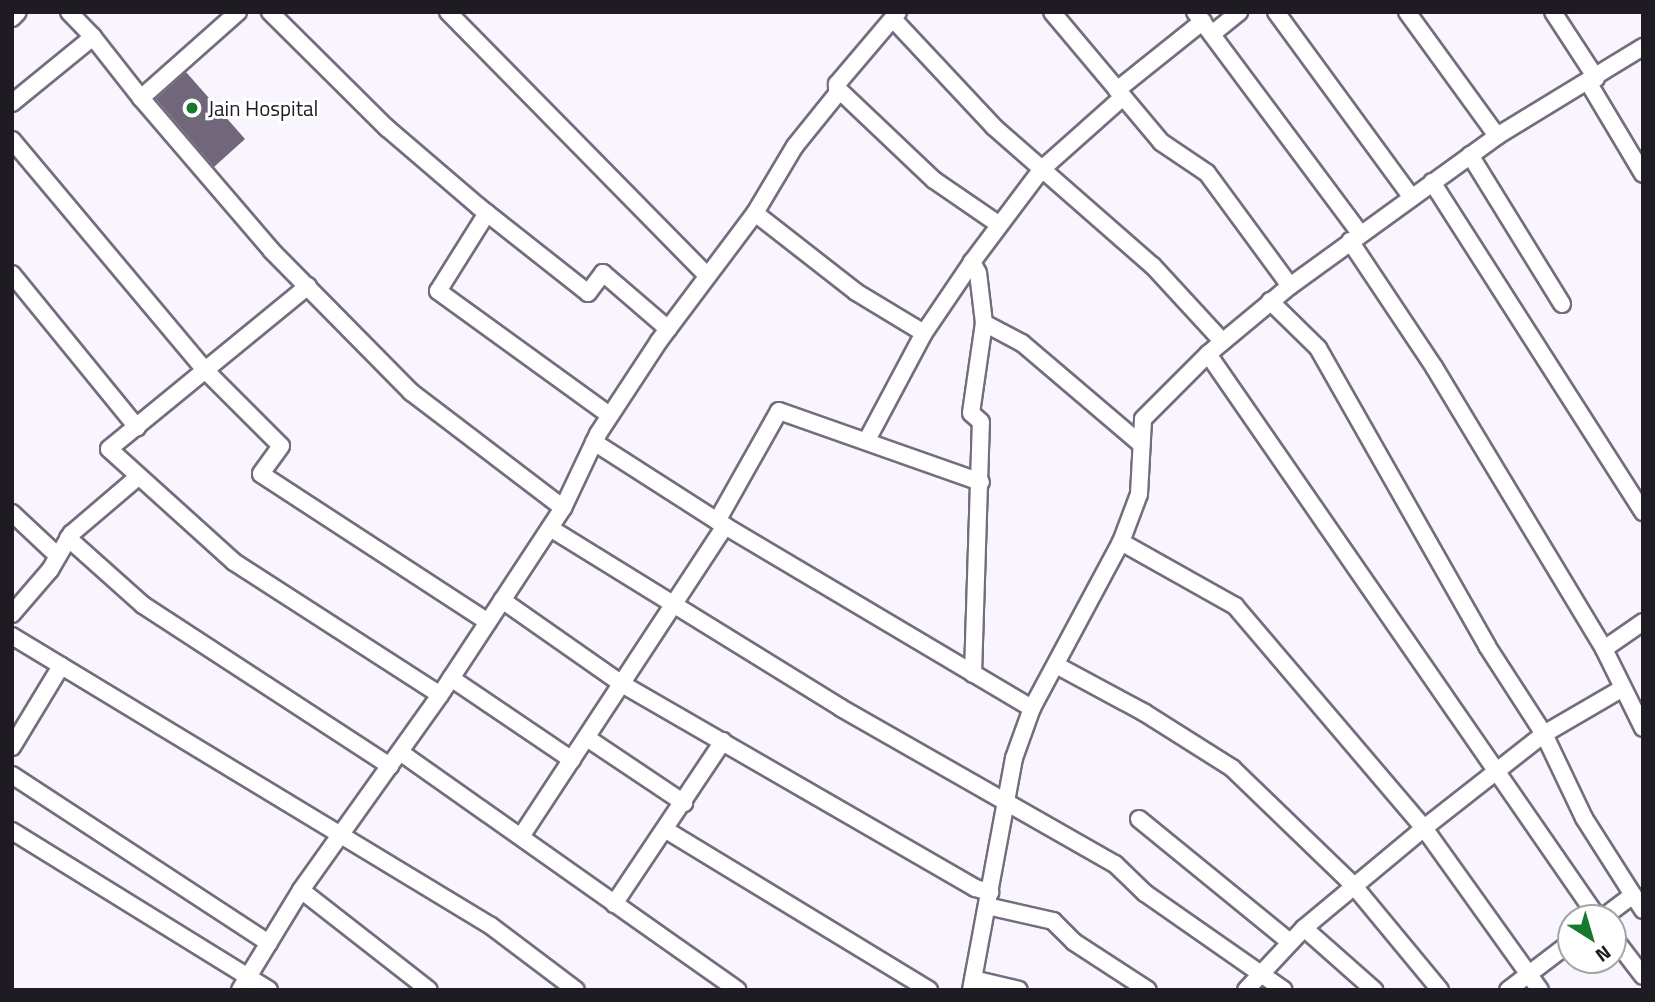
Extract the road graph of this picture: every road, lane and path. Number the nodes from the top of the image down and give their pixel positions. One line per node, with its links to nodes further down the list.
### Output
1 (18, 12): 12 (street)
2 (69, 12): 14 (street)
3 (238, 12): 19 (street)
4 (270, 12): 28 (street)
5 (448, 12): 34 (street)
6 (1052, 12): 18 (street)
7 (1239, 12): 13 (street)
8 (1276, 12): 27 (street)
9 (1407, 12): 21 (street)
10 (1553, 12): 16 (street)
11 (896, 15): 17 (street); 24 (street)
12 (12, 18)
13 (1203, 23): 18 (street); 31 (street)
14 (93, 37): 19 (street); 20 (street)
15 (1643, 47): 16 (street)
16 (1592, 80): 21 (street); 25 (street)
17 (837, 88): 29 (street); 30 (street)
18 (1120, 93): 24 (street); 36 (street)
19 (141, 98): 35 (street)
20 (12, 103)
21 (1497, 136): 23 (street)
22 (12, 140): 44 (street)
23 (1470, 155): 26 (street); 38 (street)
24 (1041, 170): 30 (street); 42 (street)
25 (1643, 174)
26 (1432, 182): 27 (street); 53 (street)
27 (1412, 198): 31 (street)
28 (487, 213): 40 (street); 45 (street)
29 (755, 213): 34 (street); 41 (street)
30 (998, 224): 32 (street)
31 (1355, 237): 36 (street); 66 (street)
32 (972, 262): 39 (street); 41 (street)
33 (12, 275): 46 (street)
34 (706, 275): 40 (street)
35 (307, 286): 44 (street); 52 (street)
36 (1290, 286): 37 (street)
37 (1270, 301): 42 (street); 76 (street)
38 (1562, 304)
39 (985, 323): 49 (street); 51 (street)
40 (668, 329): 45 (street)
41 (925, 333): 47 (street)
42 (1223, 342): 43 (street)
43 (1208, 354): 49 (street); 83 (street)
44 (205, 370): 46 (street); 63 (street)
45 (609, 415): 48 (street)
46 (137, 426): 50 (street)
47 (867, 440): 51 (street); 55 (street)
48 (594, 442): 52 (street); 55 (street)
49 (1142, 445): 58 (street)
50 (138, 477): 57 (street); 73 (street)
51 (981, 482): 69 (street)
52 (563, 508): 56 (street)
53 (1643, 512)
54 (12, 513): 59 (street)
55 (721, 524): 61 (street); 69 (street)
56 (550, 528): 60 (street); 61 (street)
57 (68, 538): 59 (street); 82 (street)
58 (1121, 542): 67 (street); 88 (street)
59 (58, 556): 62 (street)
60 (502, 600): 63 (street); 71 (street)
61 (672, 607): 71 (street); 85 (street)
62 (12, 614)
63 (488, 622): 70 (street)
64 (1643, 622): 66 (street)
65 (12, 636): 68 (street)
66 (1604, 649): 72 (street)
67 (1056, 664): 74 (street); 93 (street)
68 (61, 666): 79 (street); 92 (street)
69 (973, 674): 74 (street)
70 (451, 678): 73 (street); 81 (street)
71 (622, 684): 77 (street); 78 (street)
72 (1623, 688): 75 (street); 76 (street)
73 (440, 695): 80 (street)
74 (1032, 708): 85 (street)
75 (1643, 728)
76 (1544, 734): 83 (street); 98 (street)
77 (587, 738): 81 (street); 86 (street)
78 (723, 741): 86 (street); 95 (street)
79 (12, 747)
80 (400, 752): 82 (street); 91 (street)
81 (572, 760): 91 (street)
82 (390, 766): 92 (street)
83 (1494, 772): 88 (street); 97 (street)
84 (12, 775): 101 (street)
85 (1002, 802): 95 (street); 104 (street)
86 (684, 803): 89 (street)
87 (1139, 818): 100 (street)
88 (1424, 828): 93 (street); 105 (street)
89 (666, 830): 96 (street); 113 (street)
90 (12, 831): 107 (street)
91 (522, 835): 96 (street)
92 (342, 836): 94 (street); 111 (street)
93 (1354, 886): 99 (street); 119 (street)
94 (301, 890): 101 (street); 110 (street)
95 (988, 899): 108 (street); 115 (street)
96 (614, 904): 112 (street)
97 (1590, 904)
98 (1640, 904)
99 (1304, 928): 100 (street); 118 (street)
100 (1290, 942): 104 (street)
101 (269, 943): 107 (street)
102 (1557, 953): 105 (street)
103 (1627, 955): 106 (street)
104 (1260, 973): 116 (street); 117 (street)
105 (1528, 975): 120 (street); 121 (street)
106 (1643, 976)
107 (244, 983): 109 (street)
108 (972, 985): 114 (street)
109 (269, 990)
110 (429, 990)
111 (576, 990)
112 (737, 990)
113 (929, 990)
114 (1019, 990)
115 (1148, 990)
116 (1246, 990)
117 (1284, 990)
118 (1374, 990)
119 (1440, 990)
120 (1508, 990)
121 (1540, 990)

